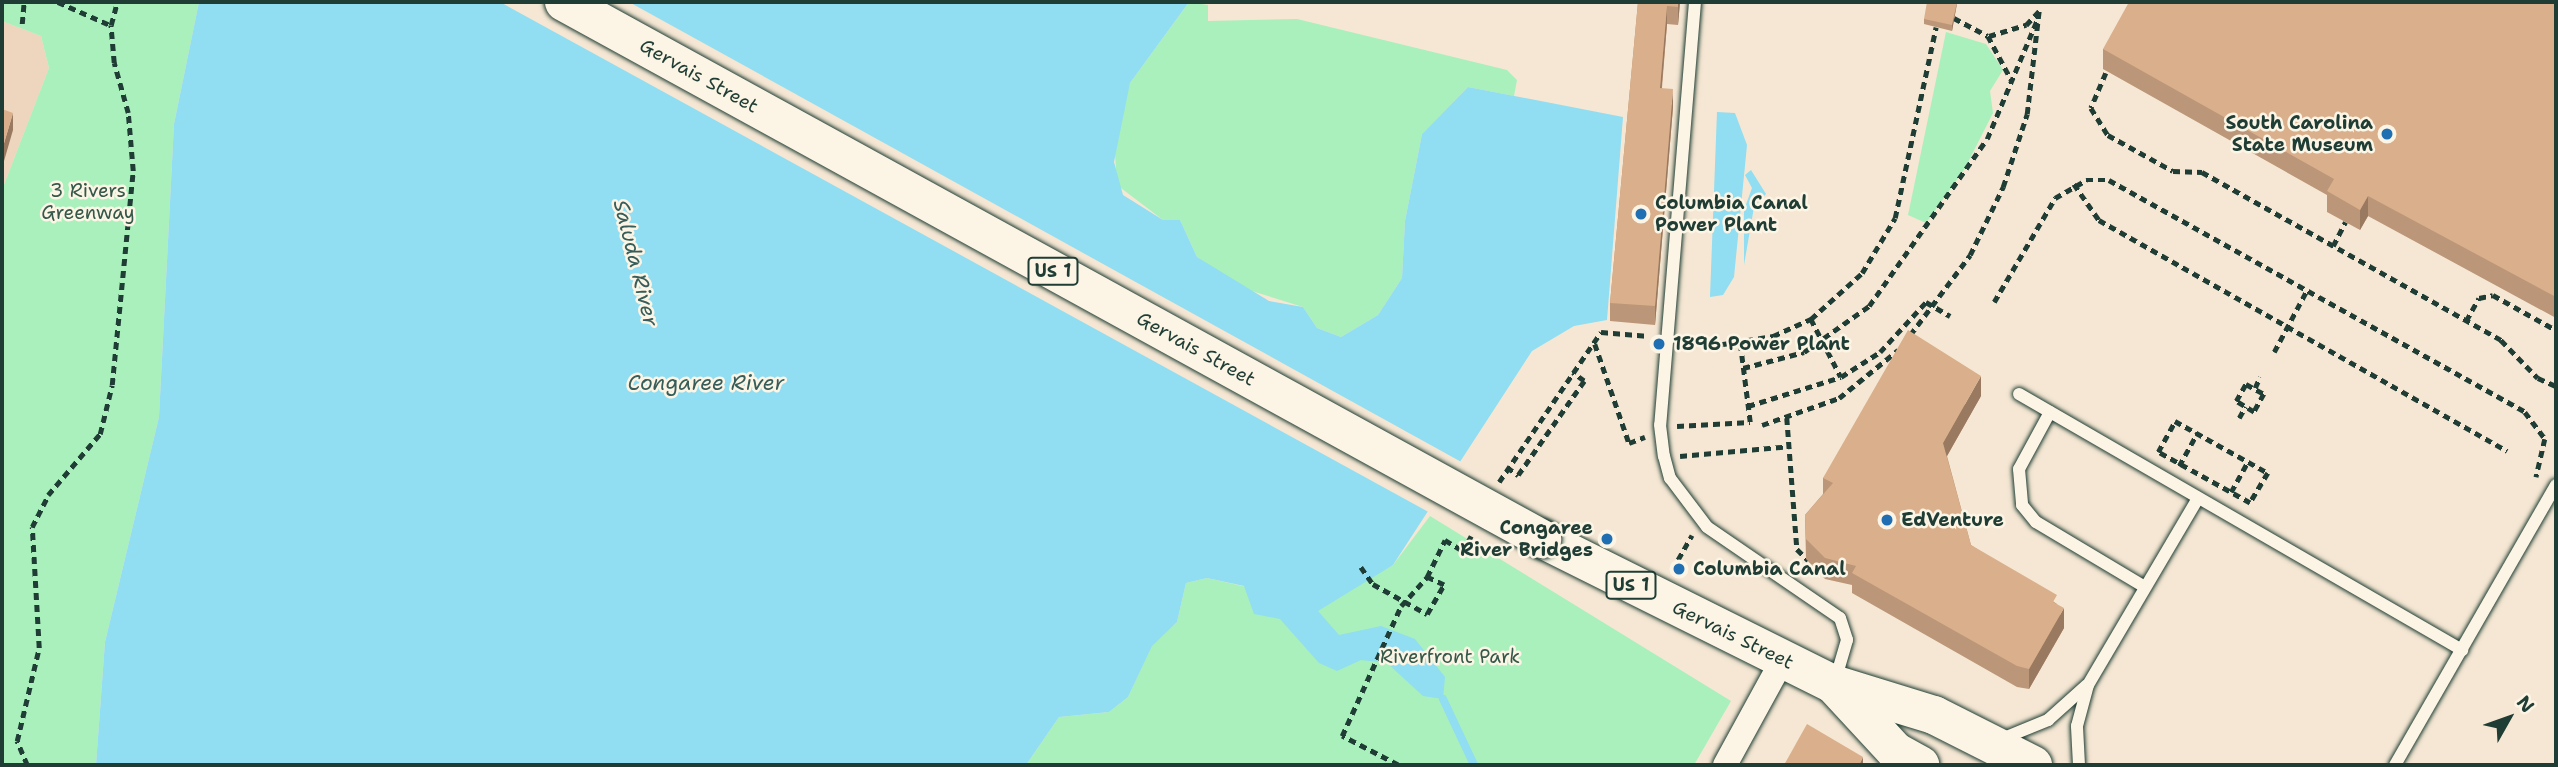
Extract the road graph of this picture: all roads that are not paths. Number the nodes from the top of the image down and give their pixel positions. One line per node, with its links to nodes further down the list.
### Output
1 (564, 2): 9 (main road, Gervais Street / US 1, bridge)
2 (1695, 2): 10 (lane)
3 (2019, 394): 4 (lane)
4 (2050, 412): 6 (lane); 7 (lane)
5 (2556, 485): 8 (lane)
6 (2198, 498): 7 (lane); 8 (lane)
7 (2146, 587): 11 (lane)
8 (2462, 650): 17 (lane)
9 (1783, 659): 10 (main road, Gervais Street / US 1); 13 (street)
10 (1833, 684): 12 (main road, Gervais Street / US 1); 14 (main road, Gervais Street)
11 (2088, 685): 12 (lane); 16 (lane)
12 (1983, 739): 15 (main road, Gervais Street / US 1)
13 (1725, 765)
14 (1920, 765)
15 (2033, 765)
16 (2080, 765)
17 (2395, 765)

